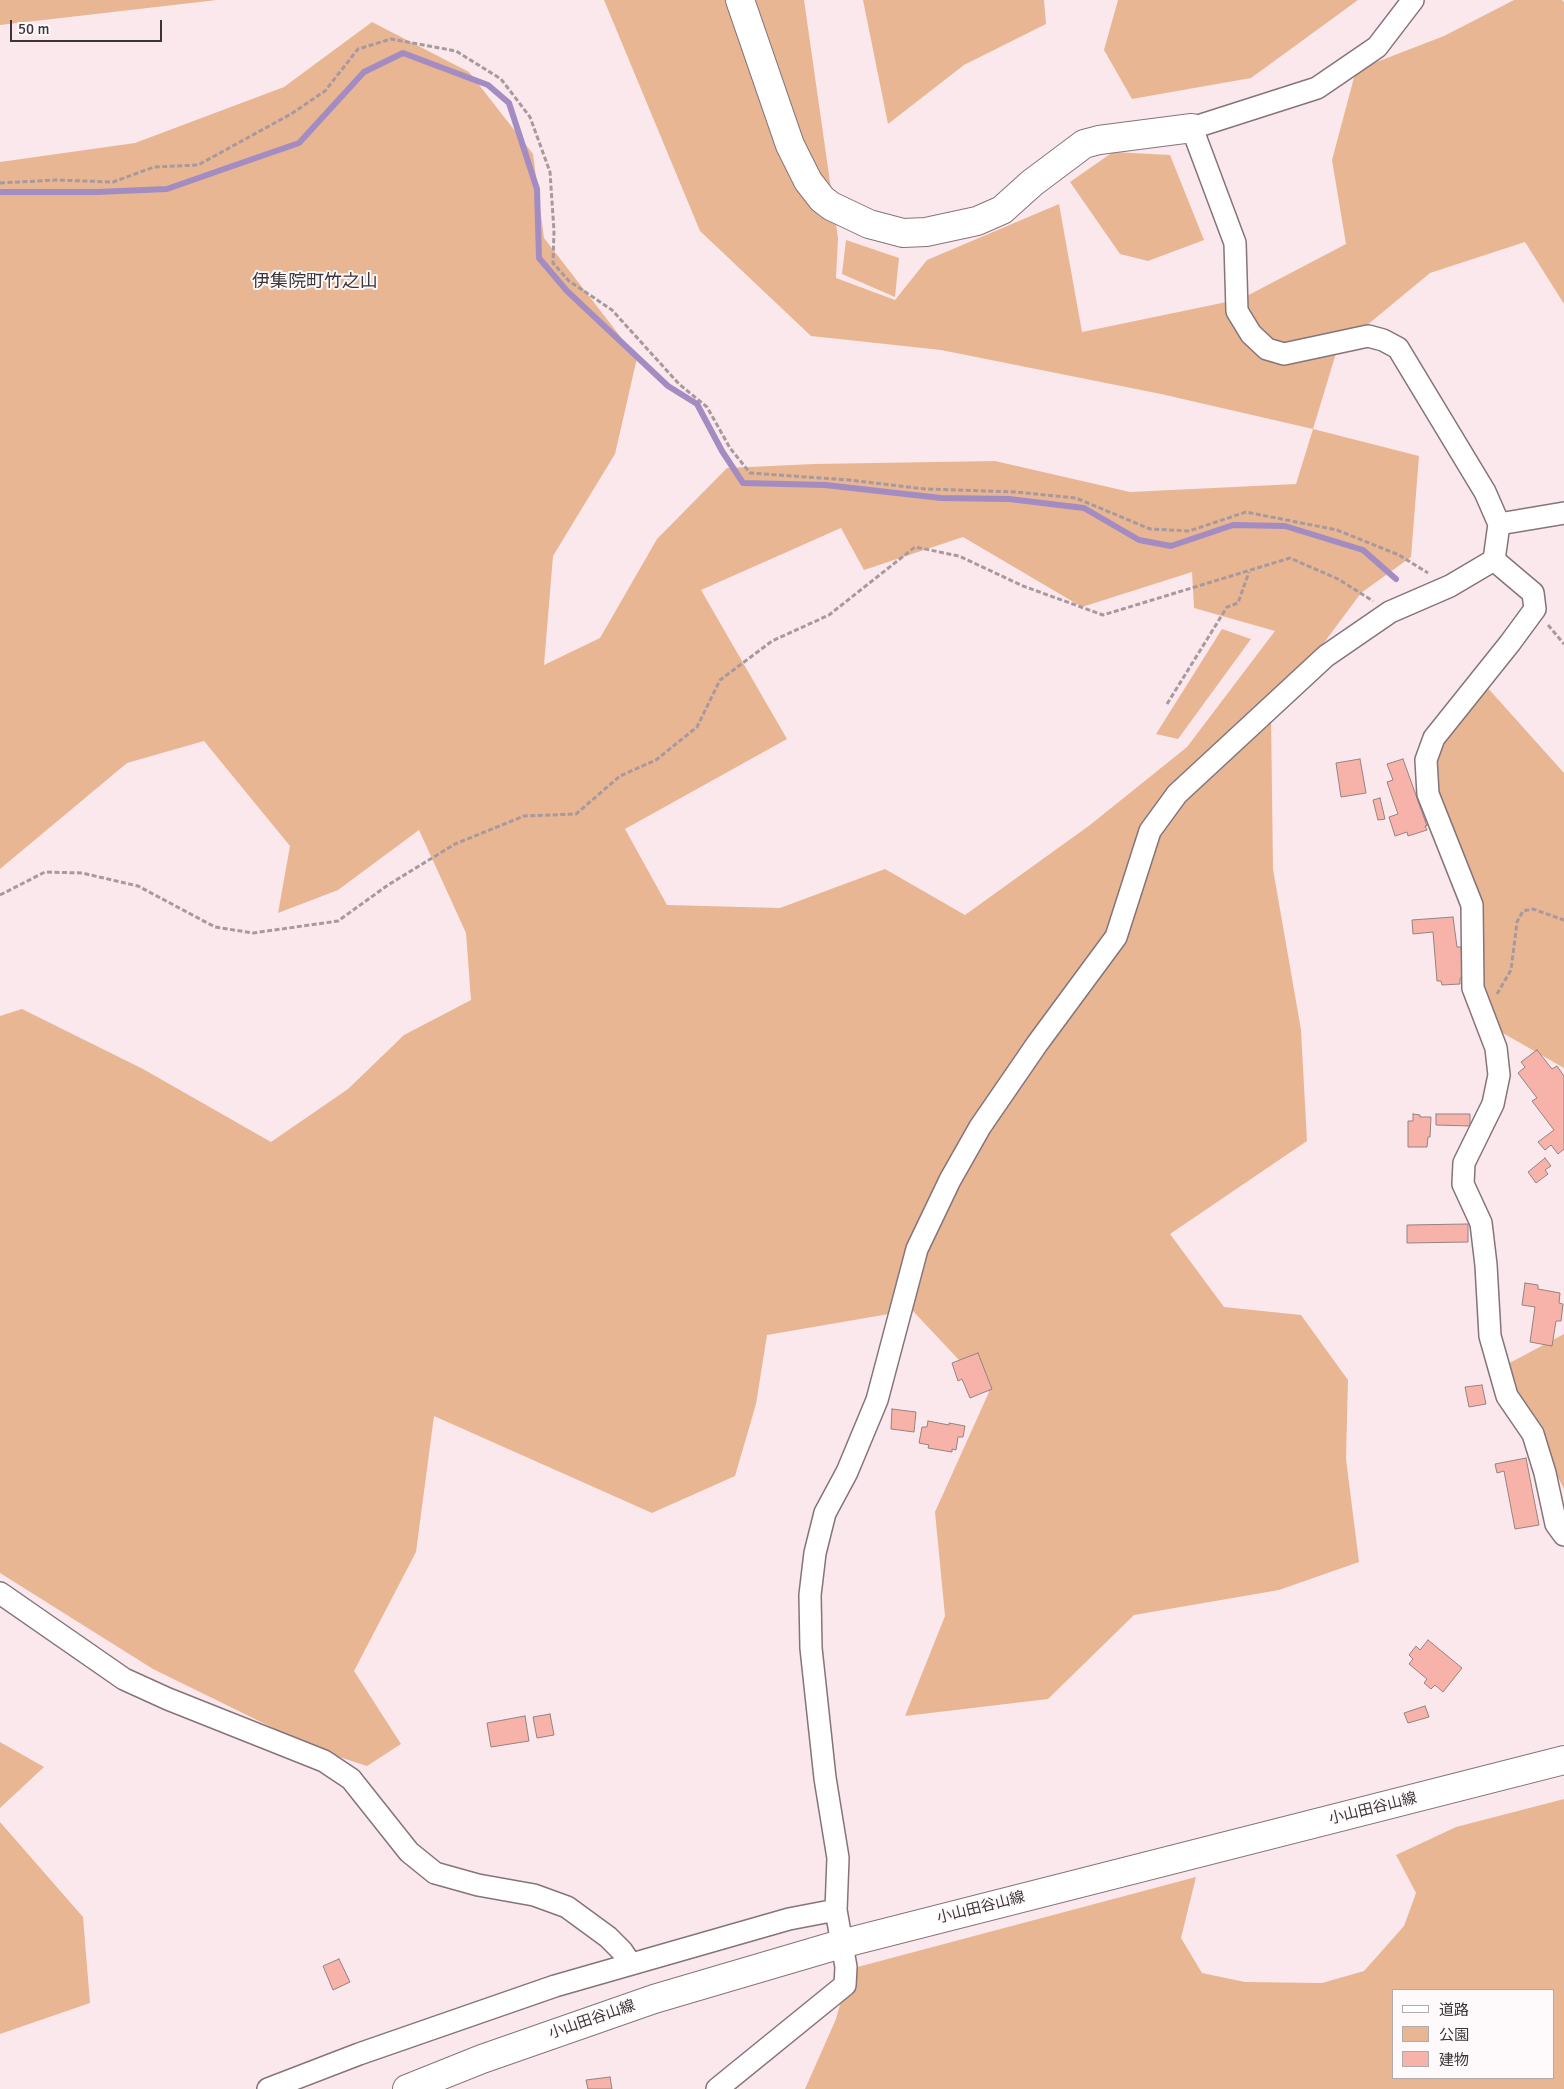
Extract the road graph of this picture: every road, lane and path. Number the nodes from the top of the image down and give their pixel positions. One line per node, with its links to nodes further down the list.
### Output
1 (740, 0): 3 (main road)
2 (1413, 0): 3 (street)
3 (1192, 128): 6 (street)
4 (0, 184): 9 (path)
5 (1564, 513): 6 (street)
6 (1499, 524): 7 (street)
7 (1494, 560): 9 (street); 14 (street)
8 (1249, 571): 10 (path); 11 (path); 12 (path)
9 (1450, 586): 10 (street)
10 (1390, 612): 18 (street)
11 (1167, 704)
12 (0, 895)
13 (1564, 920): 14 (path)
14 (1484, 1016): 15 (street)
15 (1564, 1535)
16 (0, 1593): 20 (street)
17 (1564, 1760): 19 (main road, 小山田谷山線)
18 (836, 1910): 19 (street); 20 (street)
19 (840, 1944): 22 (main road, 小山田谷山線); 23 (street)
20 (630, 1963): 21 (street)
21 (268, 2089)
22 (407, 2089)
23 (717, 2089)

